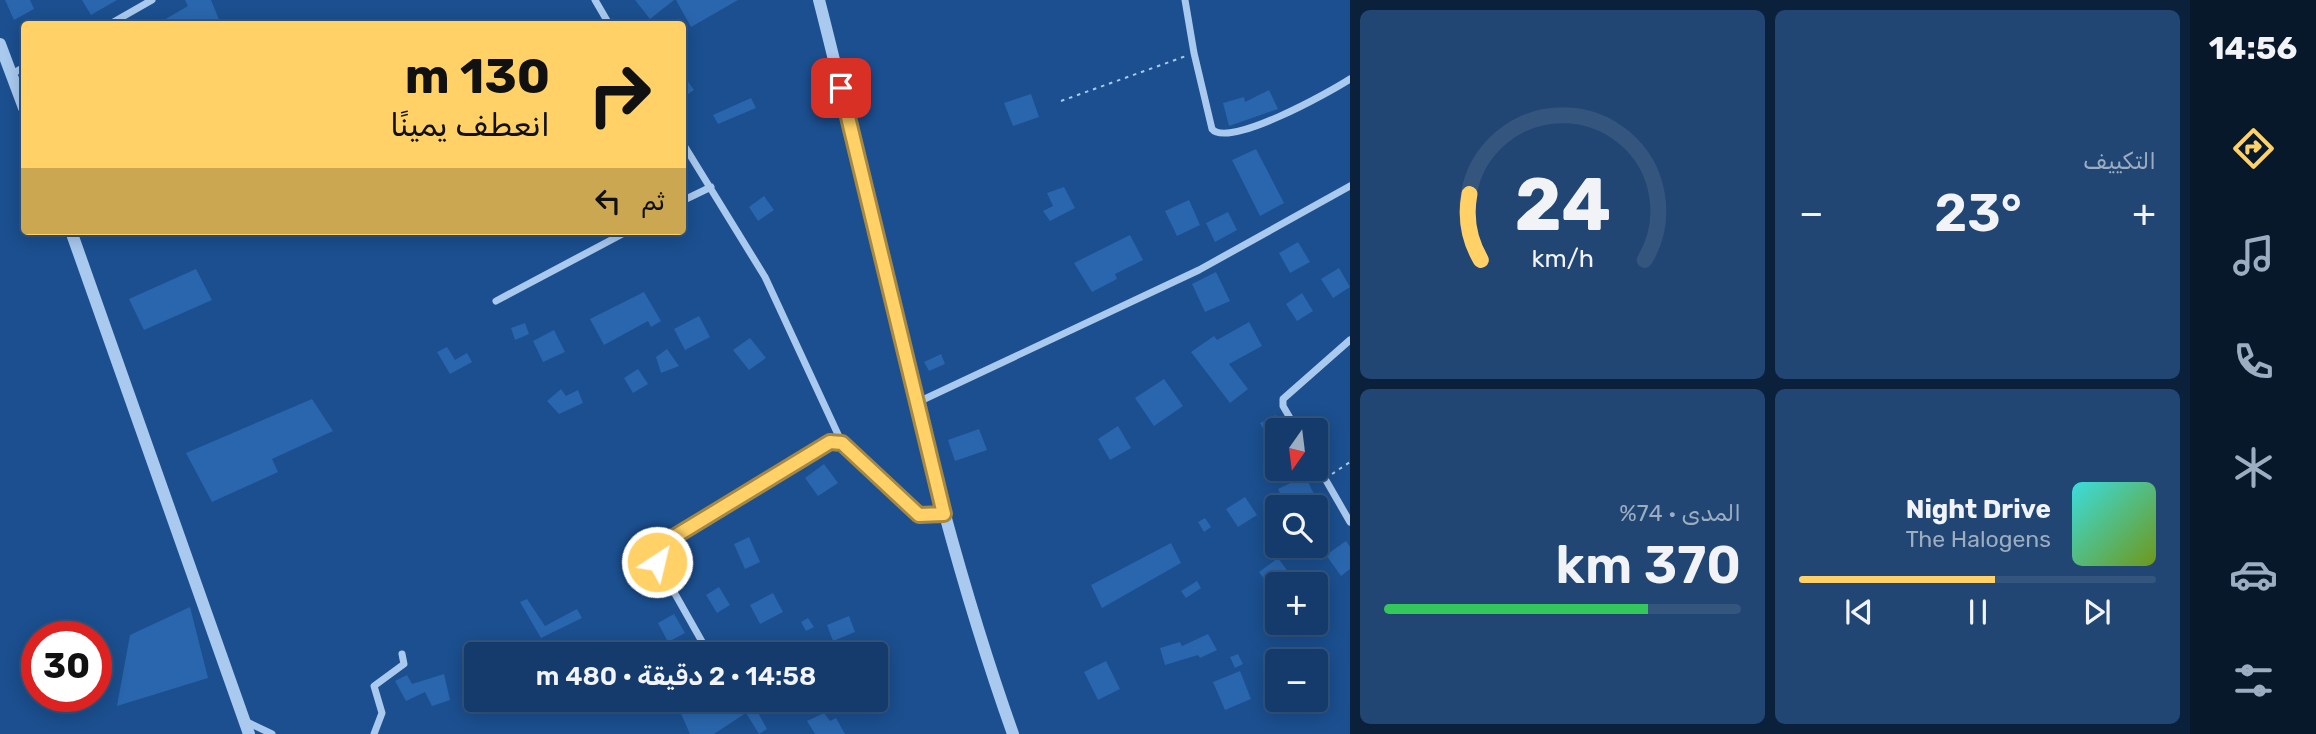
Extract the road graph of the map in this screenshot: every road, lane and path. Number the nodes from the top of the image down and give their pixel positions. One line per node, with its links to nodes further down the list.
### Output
1 (152, 0): 5 (street)
2 (595, 0): 6 (street)
3 (820, 0): 22 (street)
4 (1185, 0): 8 (street)
5 (115, 21)
6 (607, 21)
7 (0, 44): 10 (street)
8 (1194, 53): 11 (street); 13 (path)
9 (21, 69): 10 (street)
10 (12, 74): 12 (street)
11 (1350, 79)
12 (21, 99)
13 (1061, 101)
14 (686, 148): 16 (street)
15 (1350, 186): 22 (street)
16 (711, 187): 17 (street); 24 (street)
17 (686, 199)
18 (72, 235): 32 (street)
19 (620, 235): 20 (street)
20 (496, 301)
21 (1350, 341): 23 (street)
22 (915, 403): 28 (street)
23 (1290, 418)
24 (842, 443): 28 (street); 30 (street)
25 (1350, 462): 26 (path)
26 (1328, 476)
27 (1327, 481): 29 (street)
28 (944, 514): 36 (street)
29 (1350, 522)
30 (702, 642)
31 (402, 654): 35 (street)
32 (244, 720): 33 (street); 34 (street)
33 (249, 734)
34 (272, 734)
35 (374, 734)
36 (1013, 734)

